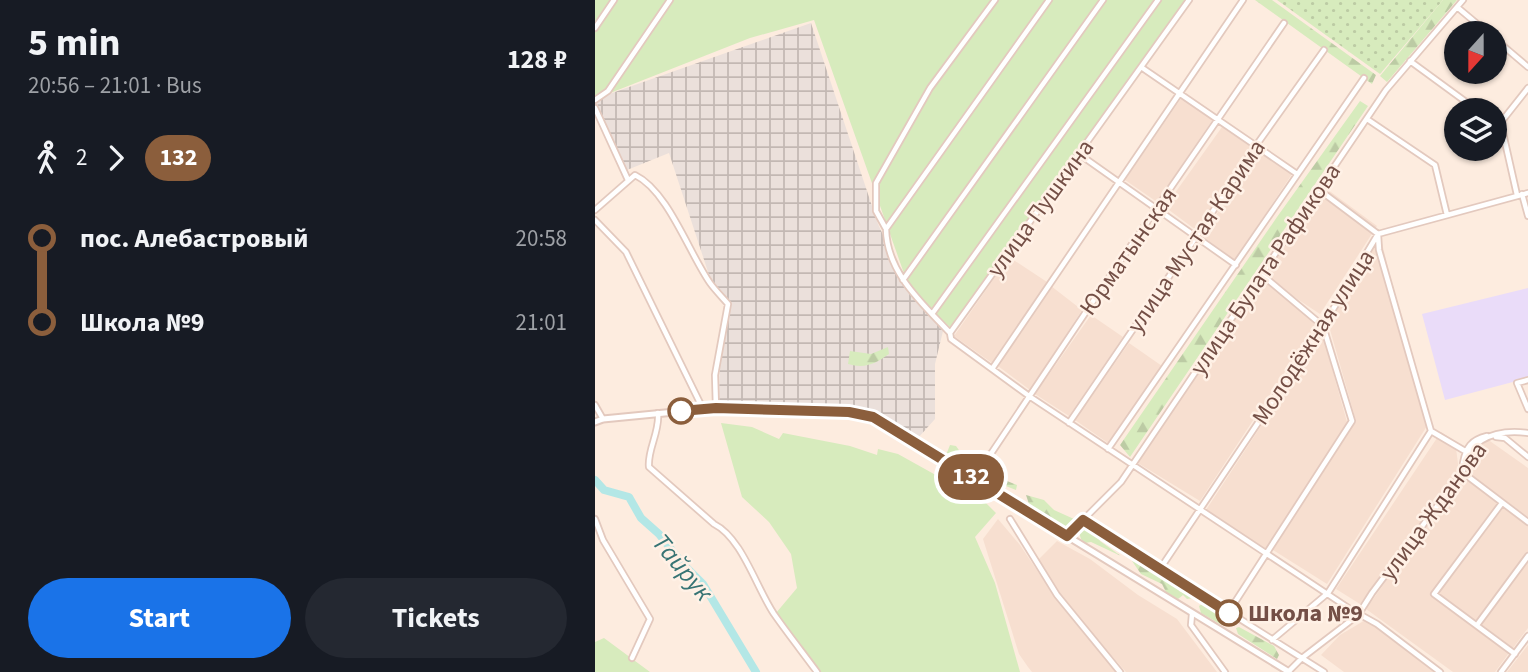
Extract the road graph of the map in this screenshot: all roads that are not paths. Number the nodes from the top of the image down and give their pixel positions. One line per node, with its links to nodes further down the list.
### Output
1 (614, 0): 13 (street)
2 (670, 0): 23 (street)
3 (995, 0): 41 (street)
4 (1049, 0): 41 (street)
5 (1103, 0): 46 (street)
6 (1158, 0): 47 (street)
7 (1189, 0): 17 (street, улица Пушкина)
8 (1243, 0): 21 (street)
9 (1463, 0): 10 (street, улица Булата Рафикова)
10 (1457, 7): 11 (street); 16 (street, улица Булата Рафикова)
11 (1474, 21)
12 (1284, 23): 27 (street, Юрматынская)
13 (595, 28)
14 (1507, 49): 18 (street)
15 (1325, 50): 29 (street, улица Мустая Карима)
16 (1410, 61): 22 (street); 26 (street, улица Булата Рафикова)
17 (1141, 67): 21 (street); 30 (street, улица Пушкина)
18 (1528, 67)
19 (1364, 78): 31 (street)
20 (1528, 88): 25 (street)
21 (1180, 93): 27 (street); 33 (street)
22 (1461, 98)
23 (595, 100)
24 (595, 108): 32 (street)
25 (1507, 112)
26 (1367, 119): 34 (street, улица Булата Рафикова); 38 (street)
27 (1218, 120): 29 (street); 36 (street, Юрматынская)
28 (1507, 145): 35 (street)
29 (1255, 147): 31 (street); 43 (street, улица Мустая Карима)
30 (1079, 154): 33 (street); 49 (street, улица Пушкина)
31 (1297, 174): 44 (street)
32 (628, 180): 37 (street); 54 (street)
33 (1119, 182): 36 (street); 50 (street)
34 (1317, 188): 42 (street); 45 (street, улица Булата Рафикова)
35 (1523, 194): 38 (street, Молодёжная улица); 39 (street)
36 (1158, 208): 43 (street); 52 (street, Юрматынская)
37 (595, 210)
38 (1447, 215): 42 (street, Молодёжная улица)
39 (1528, 216)
40 (595, 220): 55 (street)
41 (886, 229): 46 (street)
42 (1378, 234): 48 (street, Молодёжная улица); 61 (street)
43 (1196, 237): 44 (street); 60 (street, улица Мустая Карима)
44 (1236, 265): 64 (street)
45 (1261, 274): 48 (street); 67 (street, улица Булата Рафикова)
46 (903, 281): 47 (street)
47 (932, 314): 49 (street)
48 (1323, 326): 71 (street, Молодёжная улица); 77 (street)
49 (950, 333): 50 (street)
50 (992, 369): 52 (street)
51 (1528, 380): 56 (street)
52 (1029, 396): 60 (street); 69 (street, Юрматынская)
53 (595, 405): 58 (street)
54 (716, 408): 55 (street); 69 (street)
55 (703, 409): 57 (street)
56 (1528, 409)
57 (658, 413): 58 (street); 90 (street)
58 (603, 419): 59 (street)
59 (595, 422)
60 (1069, 423): 64 (street)
61 (1431, 431): 65 (street); 80 (street)
62 (1528, 433): 63 (street, улица Жданова)
63 (1488, 436): 65 (street); 66 (street); 68 (street, улица Жданова)
64 (1108, 449): 67 (street)
65 (1465, 451): 68 (street)
66 (1528, 457)
67 (1133, 466): 71 (street); 74 (street, улица Булата Рафикова)
68 (1462, 473): 70 (street); 83 (street, улица Жданова)
69 (974, 480): 76 (street)
70 (1502, 503): 75 (street); 84 (street)
71 (1200, 510): 77 (street); 79 (street, Молодёжная улица)
72 (595, 519): 88 (street)
73 (1010, 519): 91 (street)
74 (1083, 520): 76 (street, улица Булата Рафикова); 79 (street)
75 (1528, 522)
76 (1067, 536): 82 (street)
77 (1267, 553): 80 (street); 81 (street)
78 (1528, 556): 84 (street)
79 (1160, 569): 81 (street)
80 (1328, 593): 83 (street); 86 (street)
81 (1229, 613): 86 (street)
82 (1192, 614): 92 (street); 93 (street)
83 (1358, 615): 89 (street, улица Жданова); 95 (street)
84 (1476, 625): 87 (street)
85 (1528, 636): 87 (street)
86 (1272, 640): 89 (street)
87 (1515, 654): 96 (street)
88 (632, 658)
89 (1302, 659): 93 (street, улица Жданова); 94 (street)
90 (817, 672)
91 (1120, 672)
92 (1225, 672)
93 (1288, 672)
94 (1324, 672)
95 (1440, 672)
96 (1501, 672)

